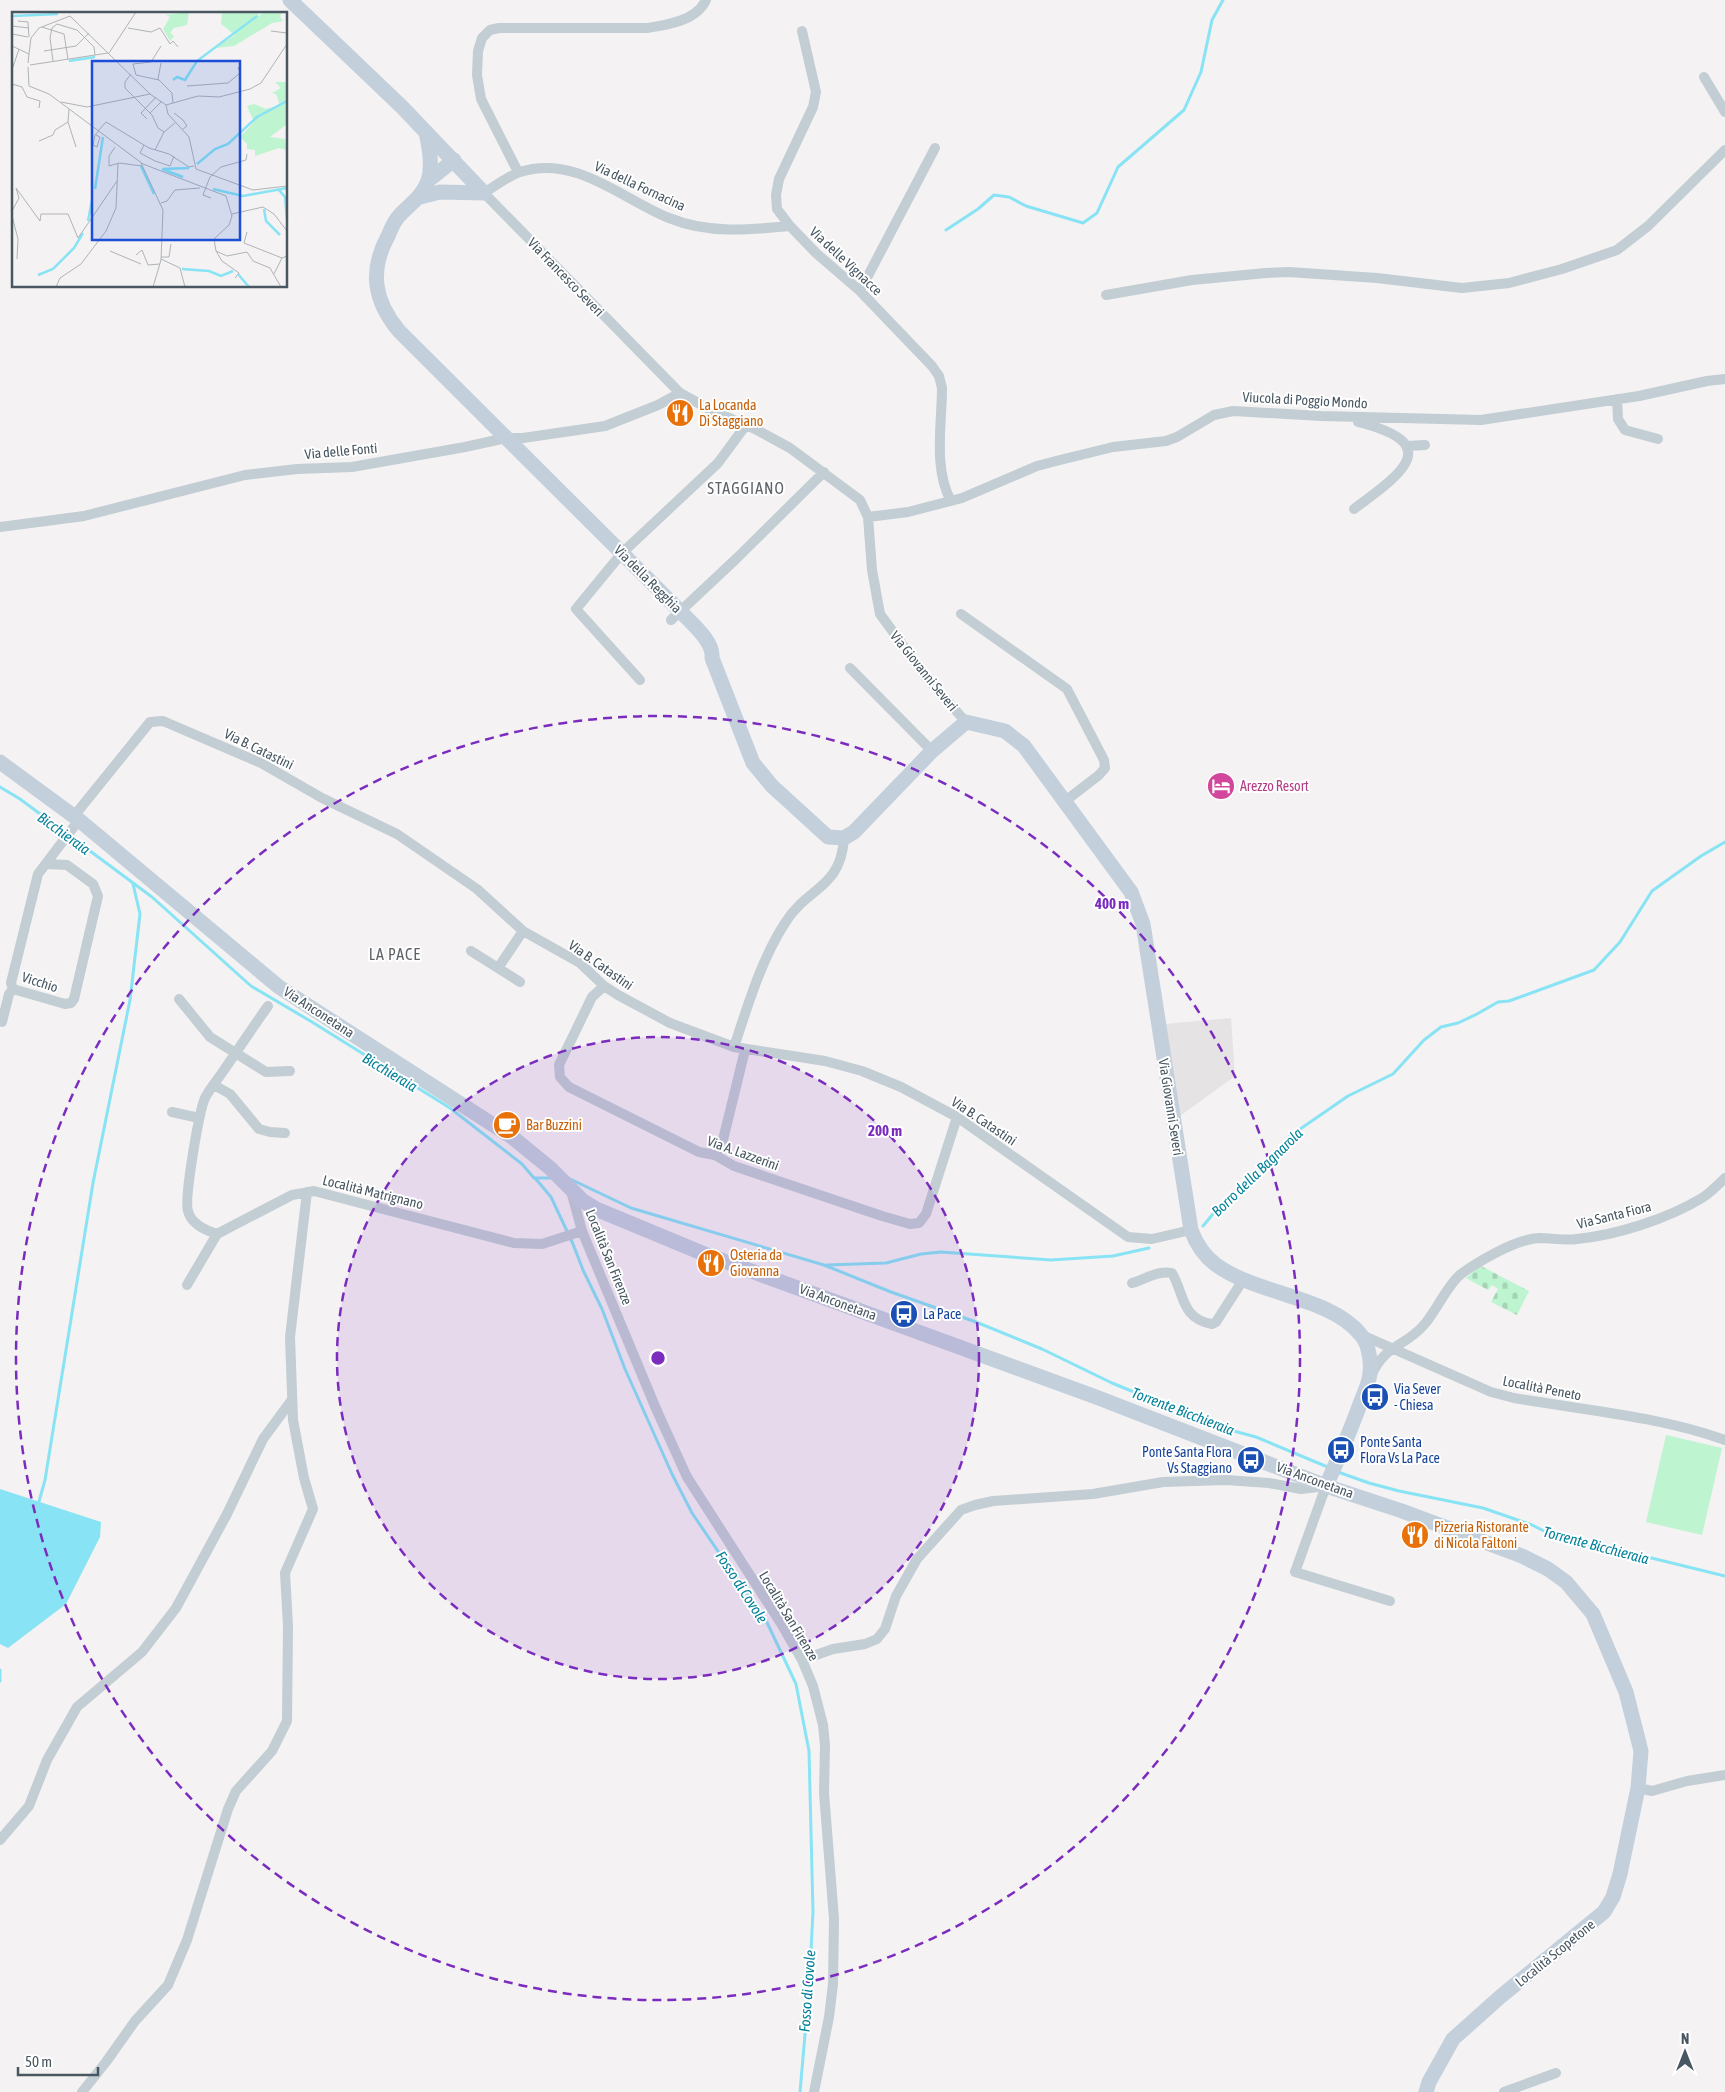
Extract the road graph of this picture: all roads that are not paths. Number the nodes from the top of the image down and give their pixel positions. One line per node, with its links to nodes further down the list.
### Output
1 (290, 0): 6 (street, Via Francesco Severi)
2 (706, 0): 10 (street)
3 (802, 31): 15 (street, Via delle Vignacce)
4 (1704, 78): 5 (street)
5 (1725, 112)
6 (426, 132): 9 (street, Via Francesco Severi); 11 (street, Via della Regghia)
7 (935, 148): 16 (street)
8 (1725, 150): 17 (street)
9 (458, 164): 11 (street, Via della Regghia); 12 (street); 13 (street, Via Francesco Severi)
10 (518, 172): 13 (street, Via della Fornacina); 15 (street, Via della Fornacina)
11 (429, 180): 14 (street, Via della Regghia)
12 (440, 192): 13 (street, Via della Regghia); 14 (street, Via della Regghia)
13 (484, 193): 19 (street, Via Francesco Severi)
14 (420, 197): 23 (street, Via della Regghia)
15 (790, 226): 16 (street, Via delle Vignacce)
16 (860, 291): 28 (street, Via delle Vignacce)
17 (1106, 295)
18 (1725, 379): 20 (street, Viucola di Poggio Mondo)
19 (680, 393): 22 (street, Via Francesco Severi); 23 (street, Via delle Fonti)
20 (1617, 399): 21 (street, Viucola di Poggio Mondo); 24 (street)
21 (1330, 417): 26 (street); 28 (street, Viucola di Poggio Mondo)
22 (746, 425): 27 (street, Via Francesco Severi); 32 (street)
23 (506, 438): 31 (street, Via delle Fonti); 32 (street, Via della Regghia)
24 (1658, 439)
25 (1425, 444): 26 (street)
26 (1407, 446): 29 (street)
27 (824, 472): 30 (street, Via Francesco Severi); 34 (street)
28 (951, 501): 30 (street, Viucola di Poggio Mondo)
29 (1354, 509)
30 (868, 517): 37 (street, Via Giovanni Severi)
31 (0, 527)
32 (622, 553): 34 (street, Via della Regghia); 36 (street)
33 (961, 614): 40 (street)
34 (675, 615): 42 (street, Via della Regghia)
35 (850, 668): 38 (street)
36 (640, 680)
37 (966, 722): 38 (street); 40 (street, Via Giovanni Severi)
38 (932, 751): 42 (street)
39 (0, 762): 41 (street, Via Anconetana)
40 (1064, 802): 66 (street, Via Giovanni Severi)
41 (76, 821): 43 (street, Vicchio); 44 (street, Via B. Catastini); 64 (street, Via Anconetana)
42 (844, 838): 53 (street)
43 (46, 864): 49 (street, Vicchio); 49 (street, Vicchio)
44 (523, 931): 46 (street); 48 (street, Via B. Catastini)
45 (471, 951): 46 (street)
46 (498, 968): 47 (street)
47 (520, 982)
48 (604, 986): 53 (street, Via B. Catastini); 62 (street, Via A. Lazzerini)
49 (13, 989): 52 (street)
50 (179, 999): 55 (street)
51 (268, 1006): 55 (street)
52 (2, 1022)
53 (734, 1047): 54 (street, Via B. Catastini)
54 (745, 1050): 59 (street, Via B. Catastini); 62 (street)
55 (236, 1053): 56 (street); 57 (street)
56 (290, 1071)
57 (214, 1085): 60 (street); 61 (street)
58 (172, 1112): 60 (street)
59 (957, 1117): 62 (street, Via A. Lazzerini); 66 (street, Via B. Catastini)
60 (198, 1118): 68 (street)
61 (286, 1133)
62 (715, 1155)
63 (1725, 1178): 73 (street, Via Santa Fiora)
64 (571, 1190): 67 (street, Località San Firenze); 77 (street, Via Anconetana)
65 (307, 1192): 67 (street, Località Matrignano); 68 (street, Località Matrignano); 75 (street)
66 (1191, 1230): 69 (street, Via Giovanni Severi)
67 (578, 1232): 79 (street, Località San Firenze)
68 (216, 1234): 71 (street)
69 (1243, 1280): 70 (street); 72 (street, Via Giovanni Severi)
70 (1132, 1283)
71 (187, 1285)
72 (1362, 1336): 73 (street, Località Peneto); 74 (street)
73 (1390, 1349): 74 (street); 76 (street, Località Peneto)
74 (1369, 1378): 77 (street)
75 (291, 1400): 82 (street); 84 (street)
76 (1725, 1440)
77 (1331, 1475): 78 (street); 79 (street); 81 (street, Via Anconetana)
78 (1390, 1601)
79 (802, 1660): 85 (street, Località San Firenze)
80 (1725, 1774): 81 (street)
81 (1638, 1788): 86 (street, Località Scopetone)
82 (0, 1840)
83 (1556, 2073): 87 (street)
84 (82, 2092)
85 (814, 2092)
86 (1426, 2092)
87 (1504, 2092)

